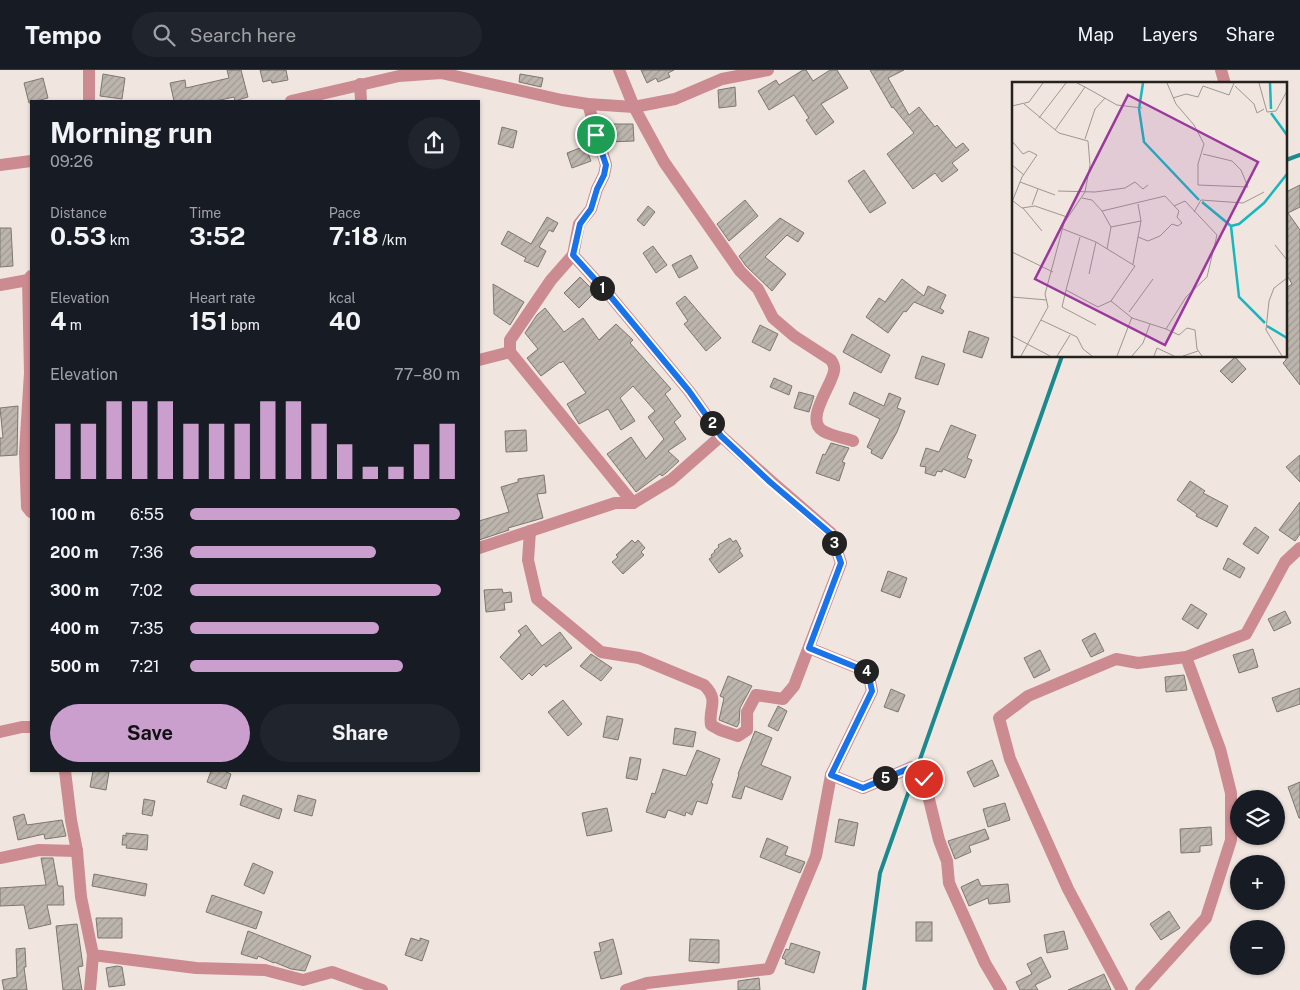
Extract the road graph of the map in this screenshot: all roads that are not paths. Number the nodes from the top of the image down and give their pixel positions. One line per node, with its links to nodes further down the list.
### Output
1 (89, 70): 6 (street)
2 (619, 70): 10 (street)
3 (768, 70): 10 (street)
4 (441, 72): 5 (street); 9 (street)
5 (360, 84): 7 (street); 8 (street)
6 (89, 100)
7 (295, 100)
8 (362, 100)
9 (588, 104): 10 (street); 13 (street)
10 (634, 107): 21 (street)
11 (30, 161): 12 (street)
12 (0, 165)
13 (573, 255): 16 (street); 20 (street)
14 (29, 278): 15 (street); 18 (street)
15 (0, 285)
16 (510, 352): 17 (street); 22 (street)
17 (480, 360)
18 (30, 373)
19 (30, 373): 23 (street)
20 (721, 436): 22 (street); 27 (street)
21 (853, 441)
22 (633, 503): 24 (street)
23 (30, 511)
24 (530, 530): 25 (street); 27 (street)
25 (480, 548)
26 (1300, 548): 28 (street)
27 (809, 648): 32 (street)
28 (1186, 657): 40 (street); 41 (street)
29 (30, 727): 30 (street)
30 (0, 732)
31 (65, 772): 33 (street)
32 (831, 775): 38 (street); 39 (street)
33 (76, 851): 34 (street); 35 (street)
34 (0, 858)
35 (93, 955): 36 (street); 37 (street)
36 (90, 990)
37 (382, 990)
38 (626, 990)
39 (1001, 990)
40 (1122, 990)
41 (1141, 990)

